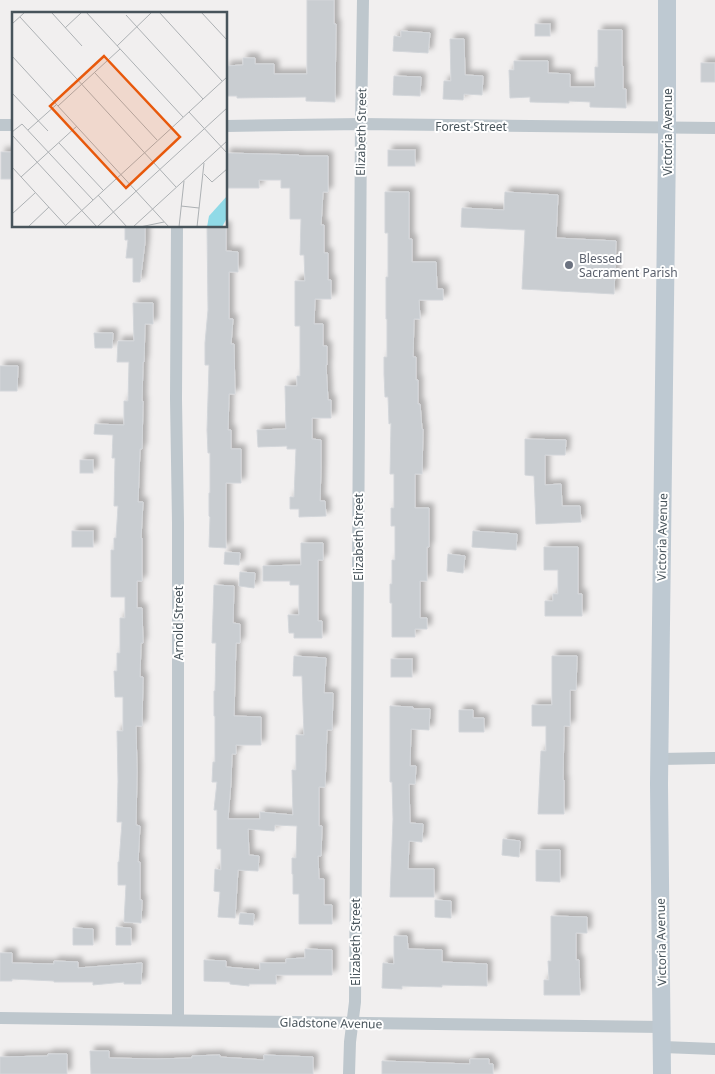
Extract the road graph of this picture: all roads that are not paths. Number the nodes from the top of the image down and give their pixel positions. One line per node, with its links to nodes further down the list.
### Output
1 (363, 0): 3 (street, Elizabeth Street)
2 (667, 0): 5 (street, Victoria Avenue)
3 (361, 124): 4 (street, Forest Street); 5 (street, Forest Street); 12 (street, Elizabeth Street)
4 (228, 126)
5 (667, 127): 6 (street, Forest Street); 8 (street, Victoria Avenue)
6 (715, 128)
7 (178, 228): 11 (street, Arnold Street)
8 (660, 758): 9 (street); 13 (street, Victoria Avenue)
9 (715, 758)
10 (0, 1018): 11 (street, Gladstone Avenue)
11 (178, 1020): 12 (street, Gladstone Avenue)
12 (352, 1023): 13 (street, Gladstone Avenue); 16 (street, Elizabeth Street)
13 (662, 1027): 14 (street, Victoria Avenue)
14 (663, 1047): 15 (street); 17 (street, Victoria Avenue)
15 (715, 1048)
16 (350, 1074)
17 (662, 1074)

